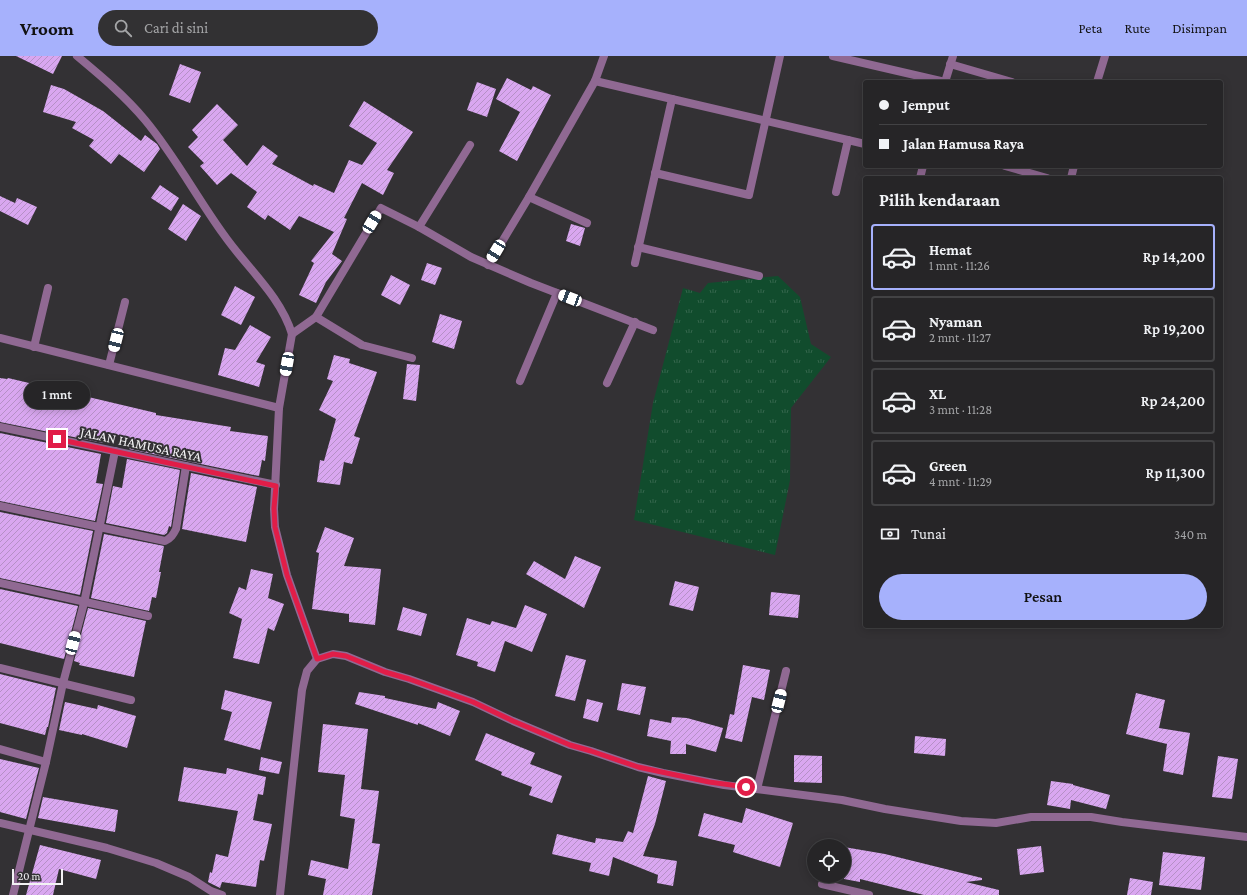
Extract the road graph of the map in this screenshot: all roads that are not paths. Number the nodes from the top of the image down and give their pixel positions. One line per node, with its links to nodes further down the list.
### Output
1 (77, 56): 35 (street)
2 (604, 56): 12 (street)
3 (780, 56): 14 (street)
4 (833, 56): 8 (street)
5 (953, 56): 7 (street)
6 (1105, 56): 11 (street)
7 (950, 64): 9 (street); 10 (street)
8 (936, 80)
9 (946, 80)
10 (1005, 80)
11 (1099, 80)
12 (595, 81): 13 (street); 22 (street)
13 (672, 99): 14 (street); 19 (street)
14 (766, 121): 15 (street); 19 (street)
15 (848, 140): 16 (street); 21 (street)
16 (863, 144)
17 (470, 145): 24 (street)
18 (1012, 168): 20 (street)
19 (655, 173): 25 (street)
20 (1040, 176)
21 (836, 192)
22 (529, 197): 23 (street); 27 (street)
23 (587, 224)
24 (419, 227): 27 (street); 32 (street)
25 (638, 247): 26 (street); 28 (street)
26 (635, 263)
27 (488, 265): 30 (street)
28 (759, 276)
29 (48, 288): 37 (street)
30 (558, 293): 33 (street); 40 (street)
31 (125, 302): 39 (street)
32 (316, 317): 35 (street); 38 (street)
33 (635, 322): 34 (street); 41 (street)
34 (653, 330)
35 (292, 334): 42 (street)
36 (0, 338): 37 (street)
37 (34, 347): 39 (street)
38 (412, 358)
39 (110, 366): 42 (street)
40 (520, 381)
41 (606, 383)
42 (280, 408): 46 (street)
43 (0, 428): 44 (street, JALAN HAMUSA RAYA)
44 (115, 451): 45 (street, JALAN HAMUSA RAYA); 48 (street)
45 (186, 466): 46 (street, JALAN HAMUSA RAYA); 48 (street)
46 (276, 486): 52 (street)
47 (0, 506): 48 (street)
48 (99, 528): 50 (street)
49 (0, 583): 50 (street)
50 (84, 603): 51 (street); 55 (street)
51 (148, 616)
52 (317, 659): 59 (street); 66 (street)
53 (0, 668): 55 (street)
54 (786, 671): 59 (street)
55 (63, 683): 56 (street); 58 (street)
56 (131, 700)
57 (0, 749): 58 (street)
58 (46, 762): 61 (street)
59 (757, 789): 62 (street)
60 (0, 823): 61 (street)
61 (30, 829): 64 (street); 65 (street)
62 (1247, 837)
63 (822, 884): 67 (street)
64 (13, 895)
65 (222, 895)
66 (280, 895)
67 (869, 895)

